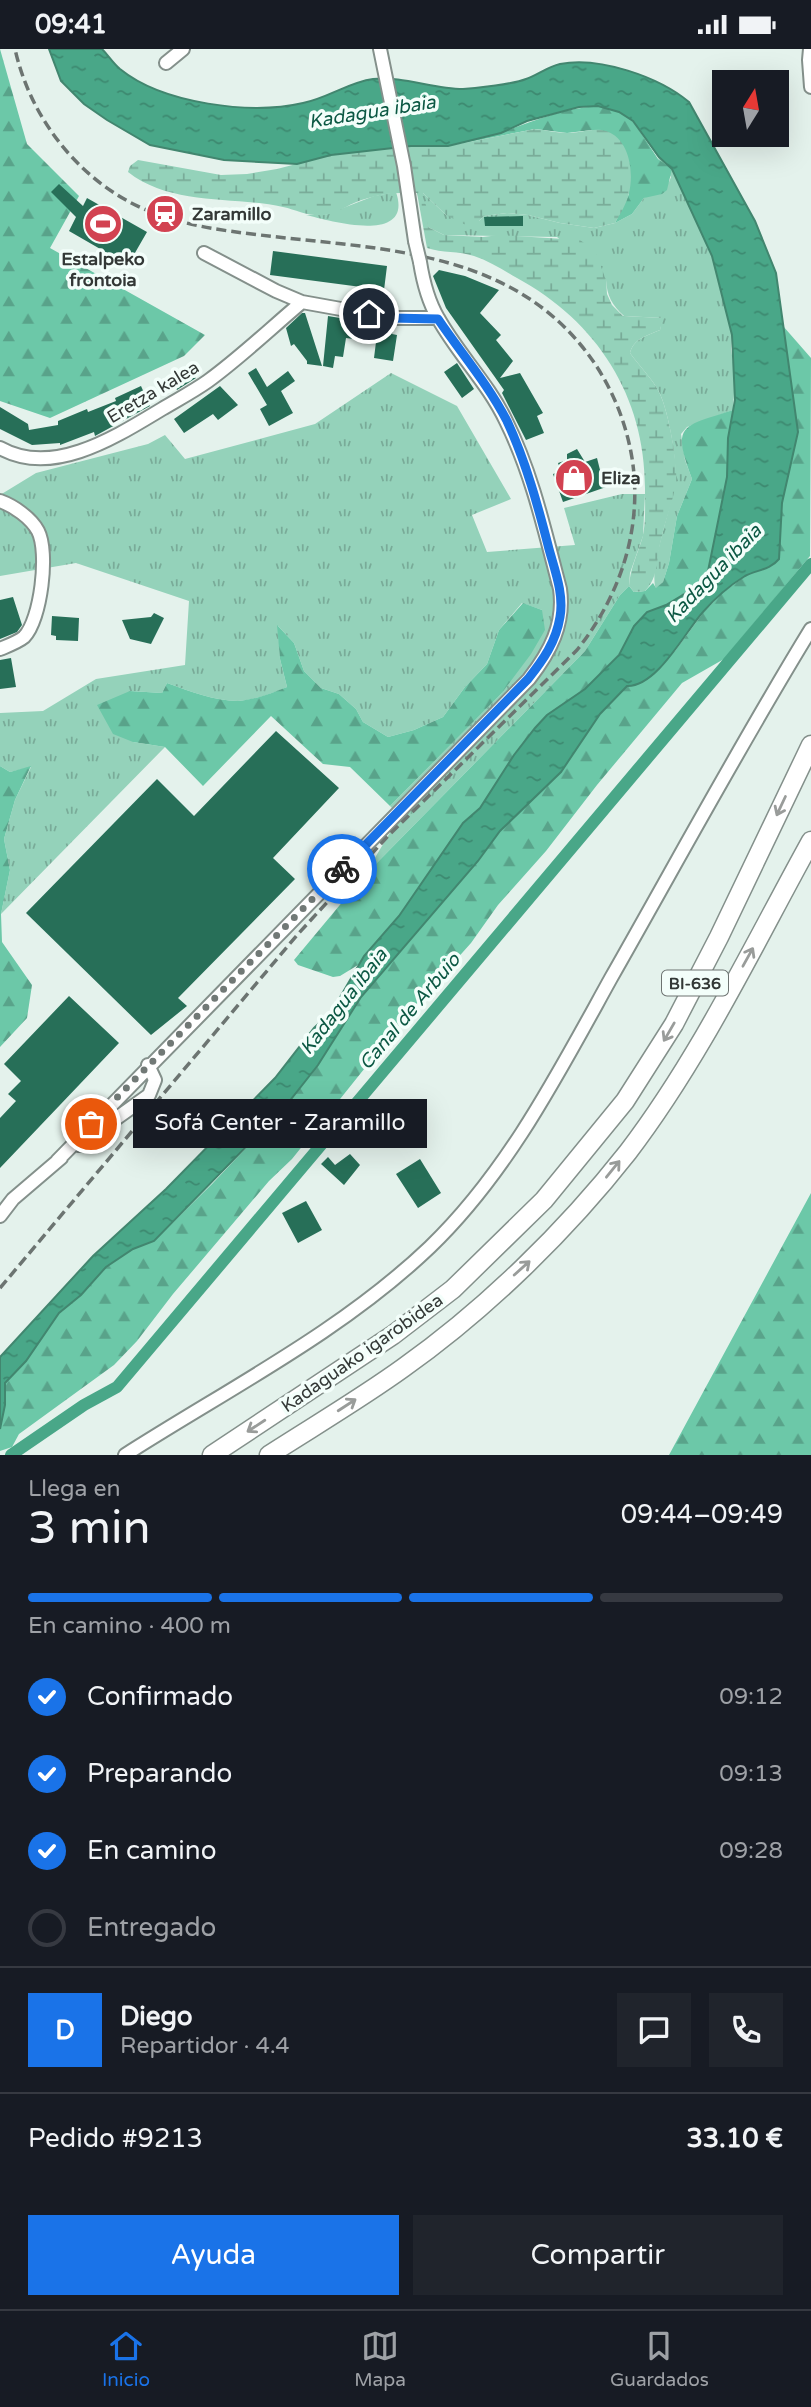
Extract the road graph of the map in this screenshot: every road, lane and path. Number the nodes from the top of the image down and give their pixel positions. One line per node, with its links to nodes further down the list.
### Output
1 (183, 49): 4 (street)
2 (380, 49): 8 (street, bridge)
3 (810, 49): 5 (street)
4 (166, 63)
5 (811, 87)
6 (204, 253): 7 (street)
7 (302, 302): 8 (street); 9 (street, Eretza kalea)
8 (438, 319): 15 (street)
9 (0, 447)
10 (0, 501): 12 (street)
11 (811, 629): 18 (street)
12 (0, 649)
13 (811, 745): 19 (highway, Kadaguako igarobidea / BI-636, one-way to 19)
14 (811, 841): 20 (highway, Kadaguako igarobidea / BI-636, one-way to 14)
15 (148, 1065): 16 (street); 16 (street)
16 (57, 1161): 17 (street)
17 (0, 1213)
18 (125, 1455)
19 (212, 1455)
20 (269, 1455)

